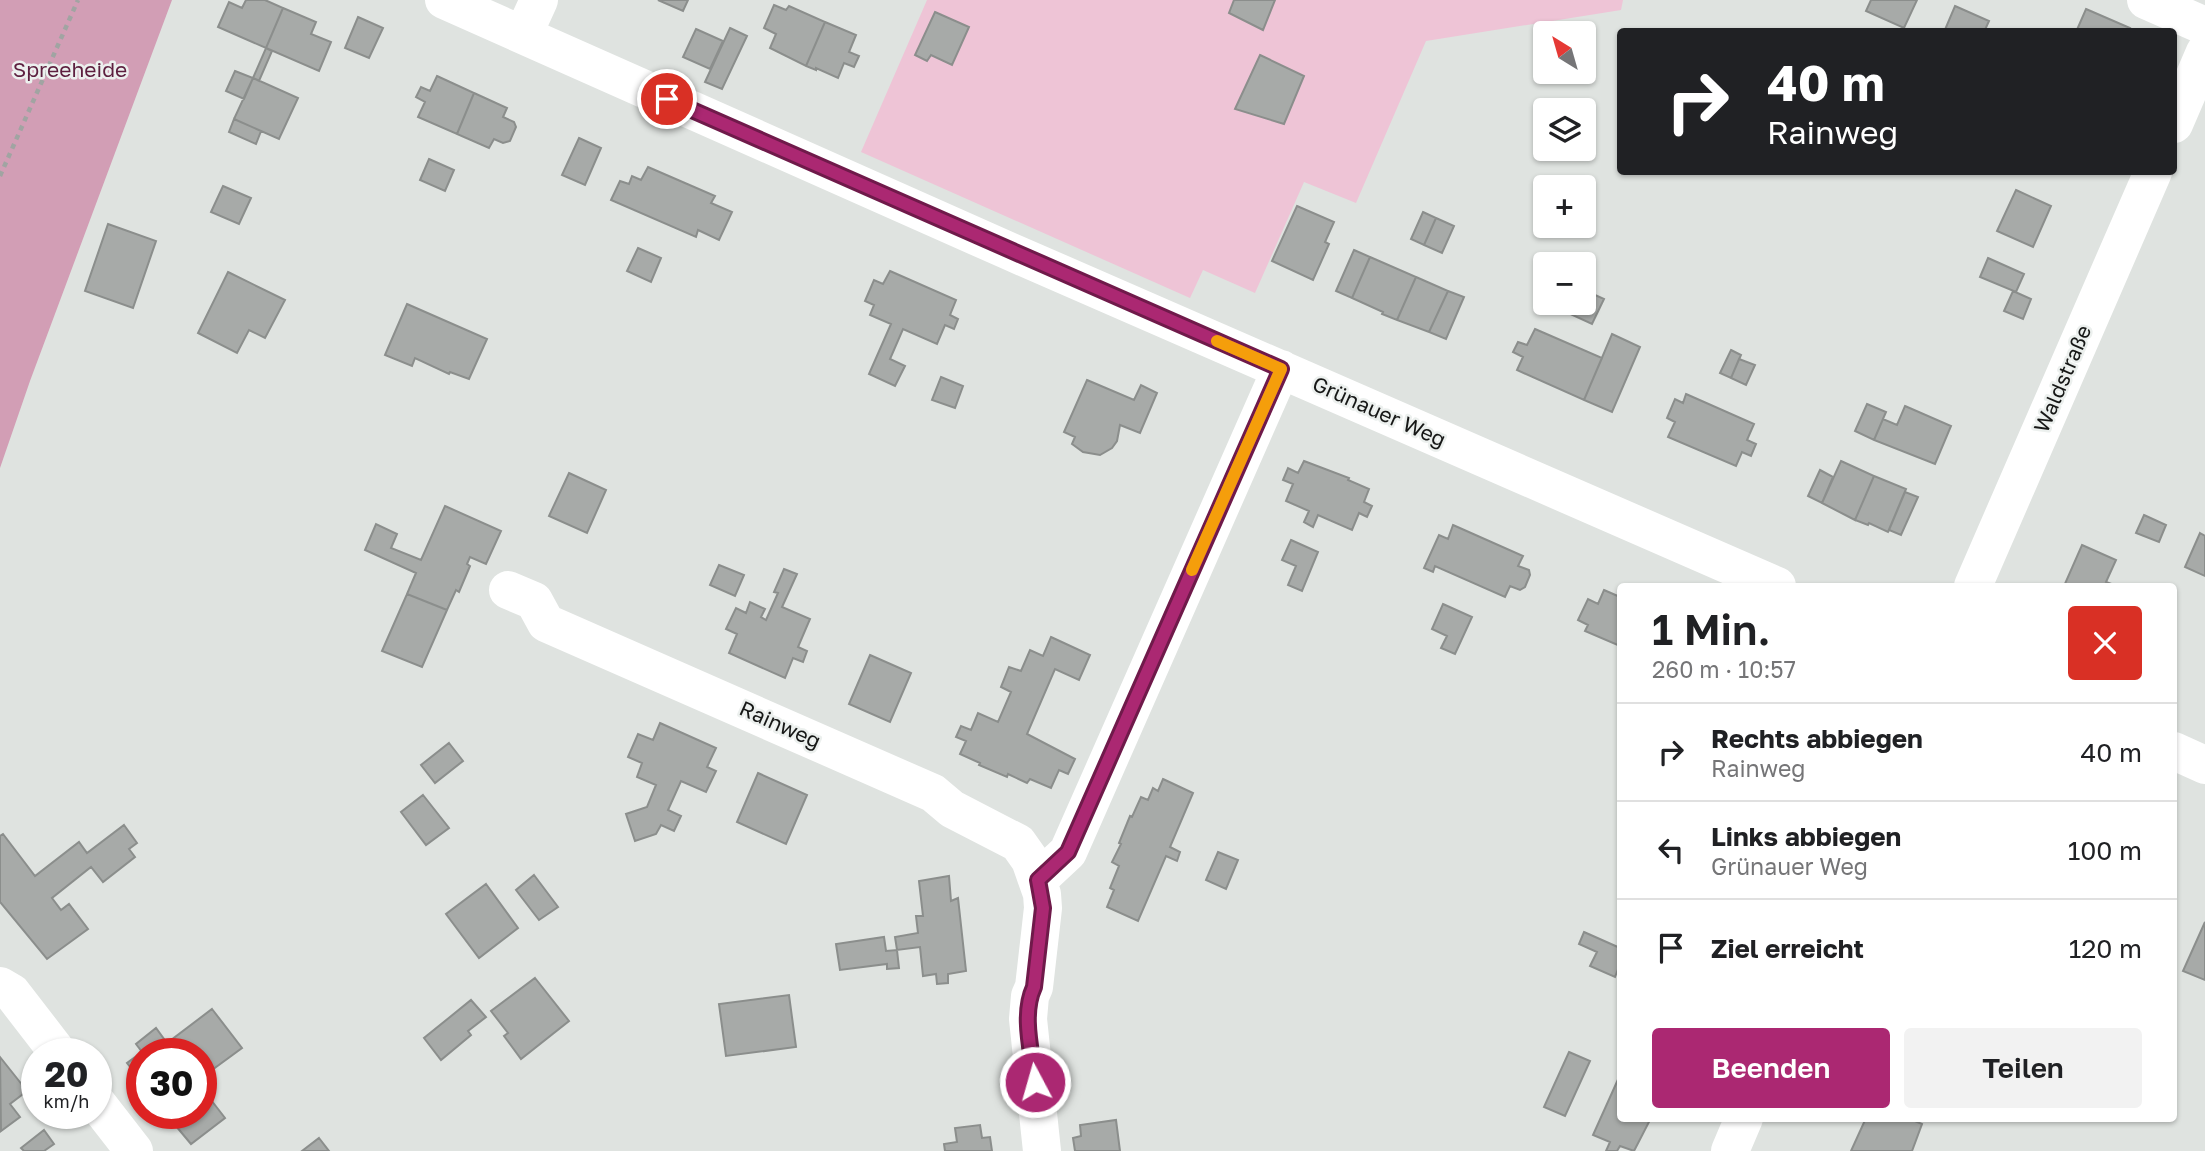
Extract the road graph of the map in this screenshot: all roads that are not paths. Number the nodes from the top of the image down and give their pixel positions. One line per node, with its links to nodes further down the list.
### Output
1 (444, 0): 5 (street, Grünauer Weg)
2 (539, 0): 5 (street)
3 (2146, 0): 4 (street)
4 (2205, 26)
5 (523, 35): 9 (street, Grünauer Weg)
6 (2205, 52): 7 (street)
7 (2177, 117)
8 (2151, 175): 11 (street, Waldstraße)
9 (1281, 369): 10 (street, Grünauer Weg); 15 (street)
10 (1770, 583)
11 (1974, 583)
12 (508, 590): 15 (street, Rainweg)
13 (2177, 752): 14 (street)
14 (2205, 765)
15 (1038, 880): 21 (street, Rainweg)
16 (0, 986): 17 (street)
17 (47, 1038)
18 (1742, 1122): 22 (street)
19 (112, 1123): 20 (street)
20 (134, 1151)
21 (1042, 1151)
22 (1730, 1151)

